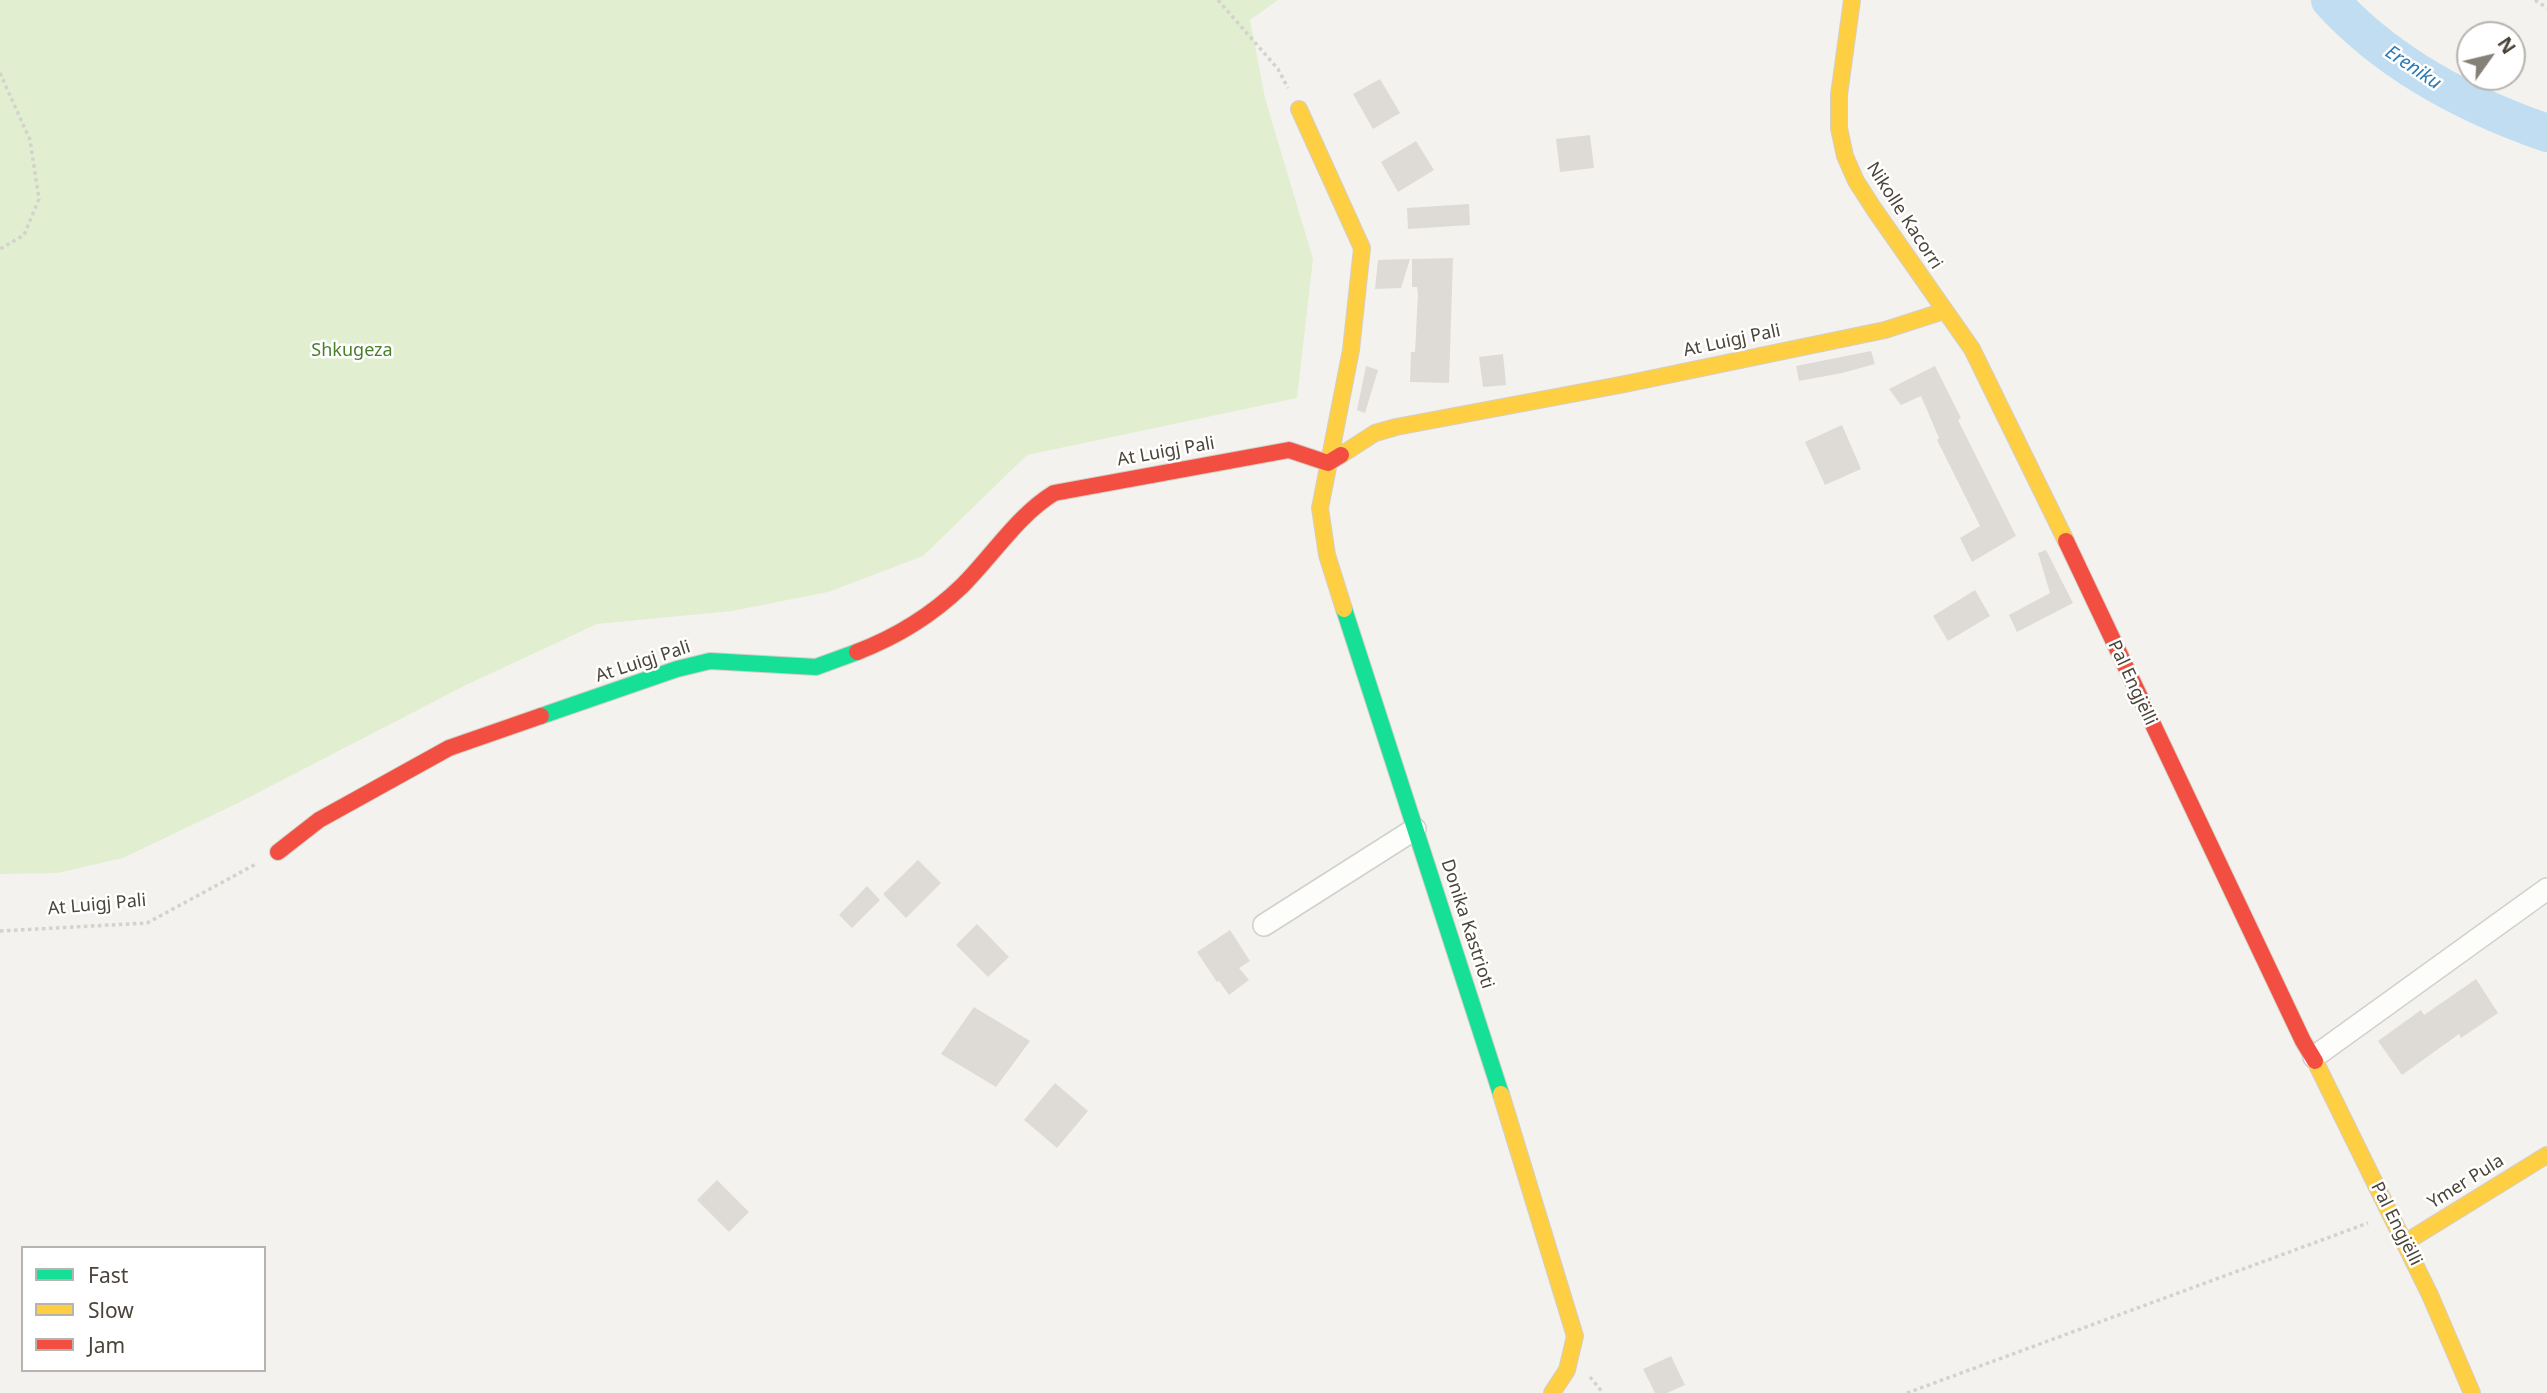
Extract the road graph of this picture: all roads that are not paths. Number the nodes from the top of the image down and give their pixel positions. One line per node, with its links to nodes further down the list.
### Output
1 (1851, 6): 3 (street, Nikolle Kacorri)
2 (1299, 109): 4 (street)
3 (1944, 311): 4 (street, At Luigj Pali); 9 (street, Pal Engjëlli)
4 (1328, 463): 5 (street, Donika Kastrioti); 6 (street, At Luigj Pali)
5 (1415, 829): 8 (street); 12 (street, Donika Kastrioti)
6 (278, 852)
7 (2547, 889): 9 (street)
8 (1264, 925)
9 (2314, 1058): 11 (street, Pal Engjëlli)
10 (2547, 1155): 11 (street, Ymer Pula)
11 (2406, 1242): 13 (street, Pal Engjëlli)
12 (1552, 1393)
13 (2472, 1393)

